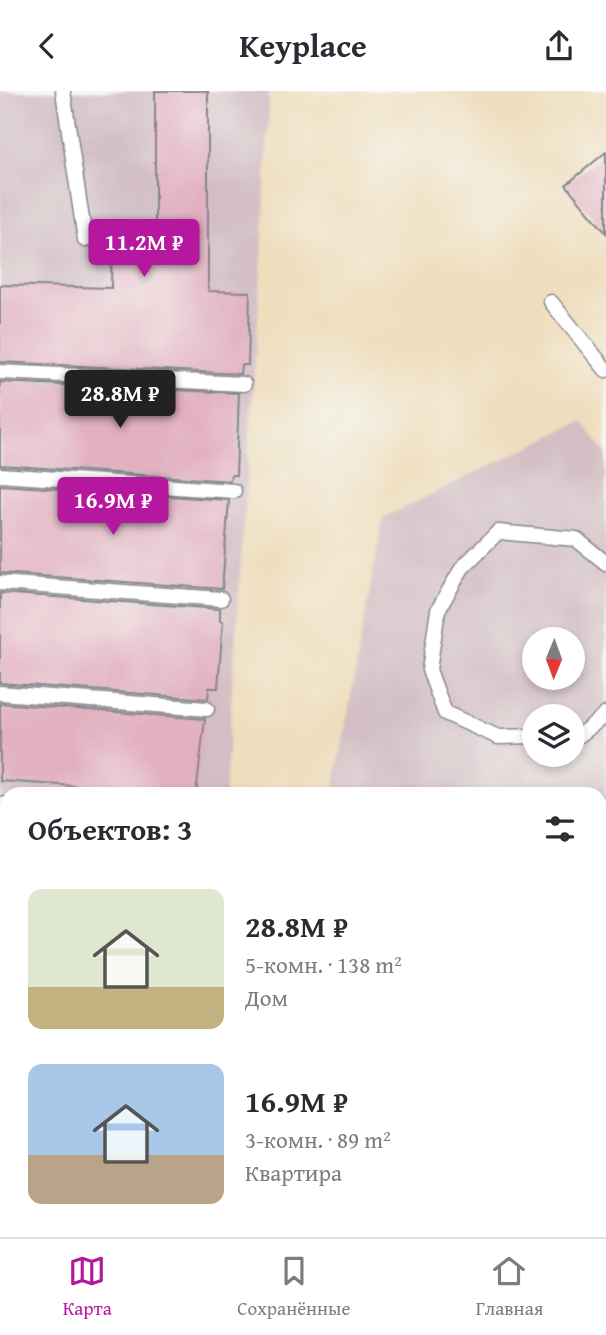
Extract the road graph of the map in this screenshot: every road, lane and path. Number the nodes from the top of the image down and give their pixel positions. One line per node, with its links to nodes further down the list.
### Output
1 (63, 91): 2 (lane)
2 (85, 240)
3 (551, 302): 4 (lane)
4 (606, 370)
5 (0, 372): 6 (lane)
6 (244, 384)
7 (0, 474): 8 (lane)
8 (234, 491)
9 (606, 563): 16 (lane)
10 (0, 583): 11 (lane)
11 (221, 599)
12 (0, 693): 13 (lane)
13 (206, 709)
14 (606, 714): 15 (lane)
15 (585, 730)
16 (522, 736)

